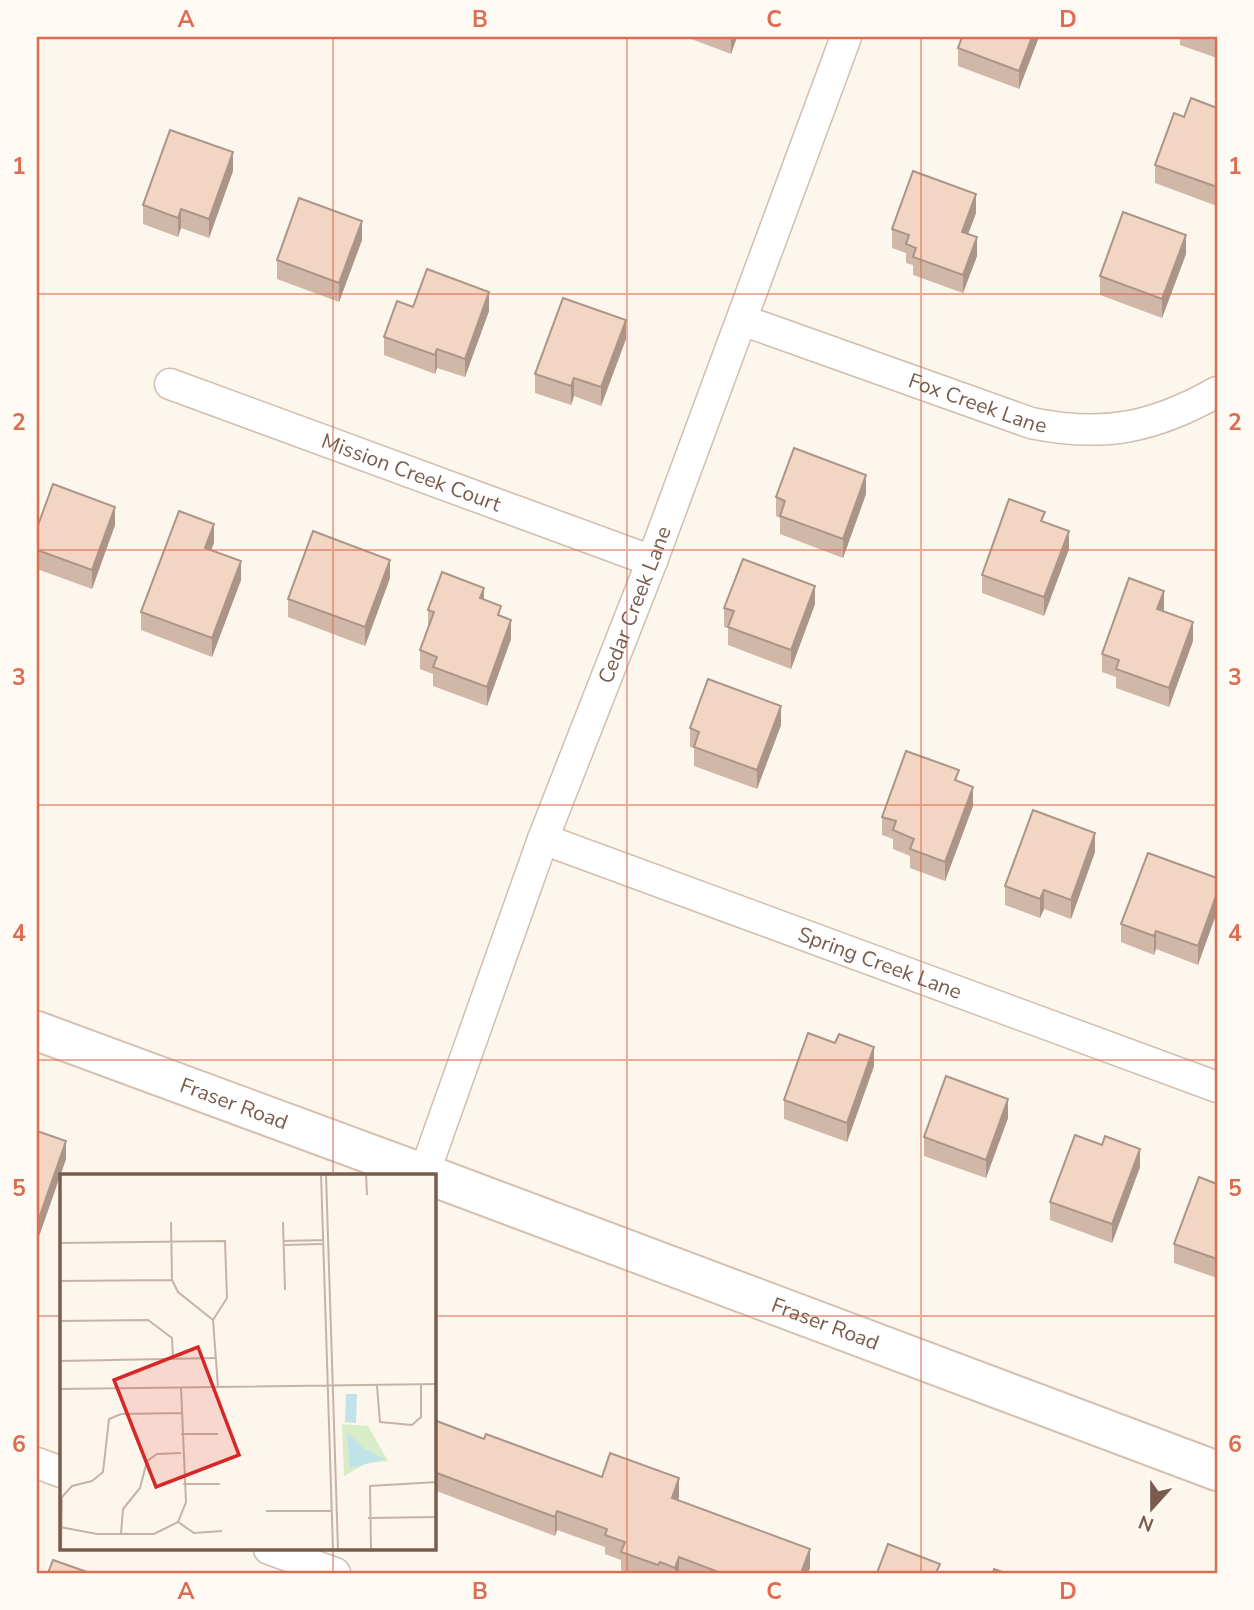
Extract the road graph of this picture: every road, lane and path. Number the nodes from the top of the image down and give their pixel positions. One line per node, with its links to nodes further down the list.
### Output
1 (846, 37): 2 (street, Cedar Creek Lane)
2 (742, 320): 4 (street, Fox Creek Lane); 5 (street, Cedar Creek Lane)
3 (170, 384): 5 (street, Mission Creek Court)
4 (1217, 392)
5 (652, 561): 6 (street, Cedar Creek Lane)
6 (543, 839): 8 (street, Spring Creek Lane); 10 (street, Cedar Creek Lane)
7 (37, 1031): 9 (street, Fraser Road)
8 (1217, 1087)
9 (424, 1174)
10 (430, 1174)
11 (436, 1179): 13 (street, Fraser Road)
12 (37, 1463): 14 (street)
13 (1217, 1471)
14 (60, 1472)
15 (272, 1550): 16 (street)
16 (335, 1573)

